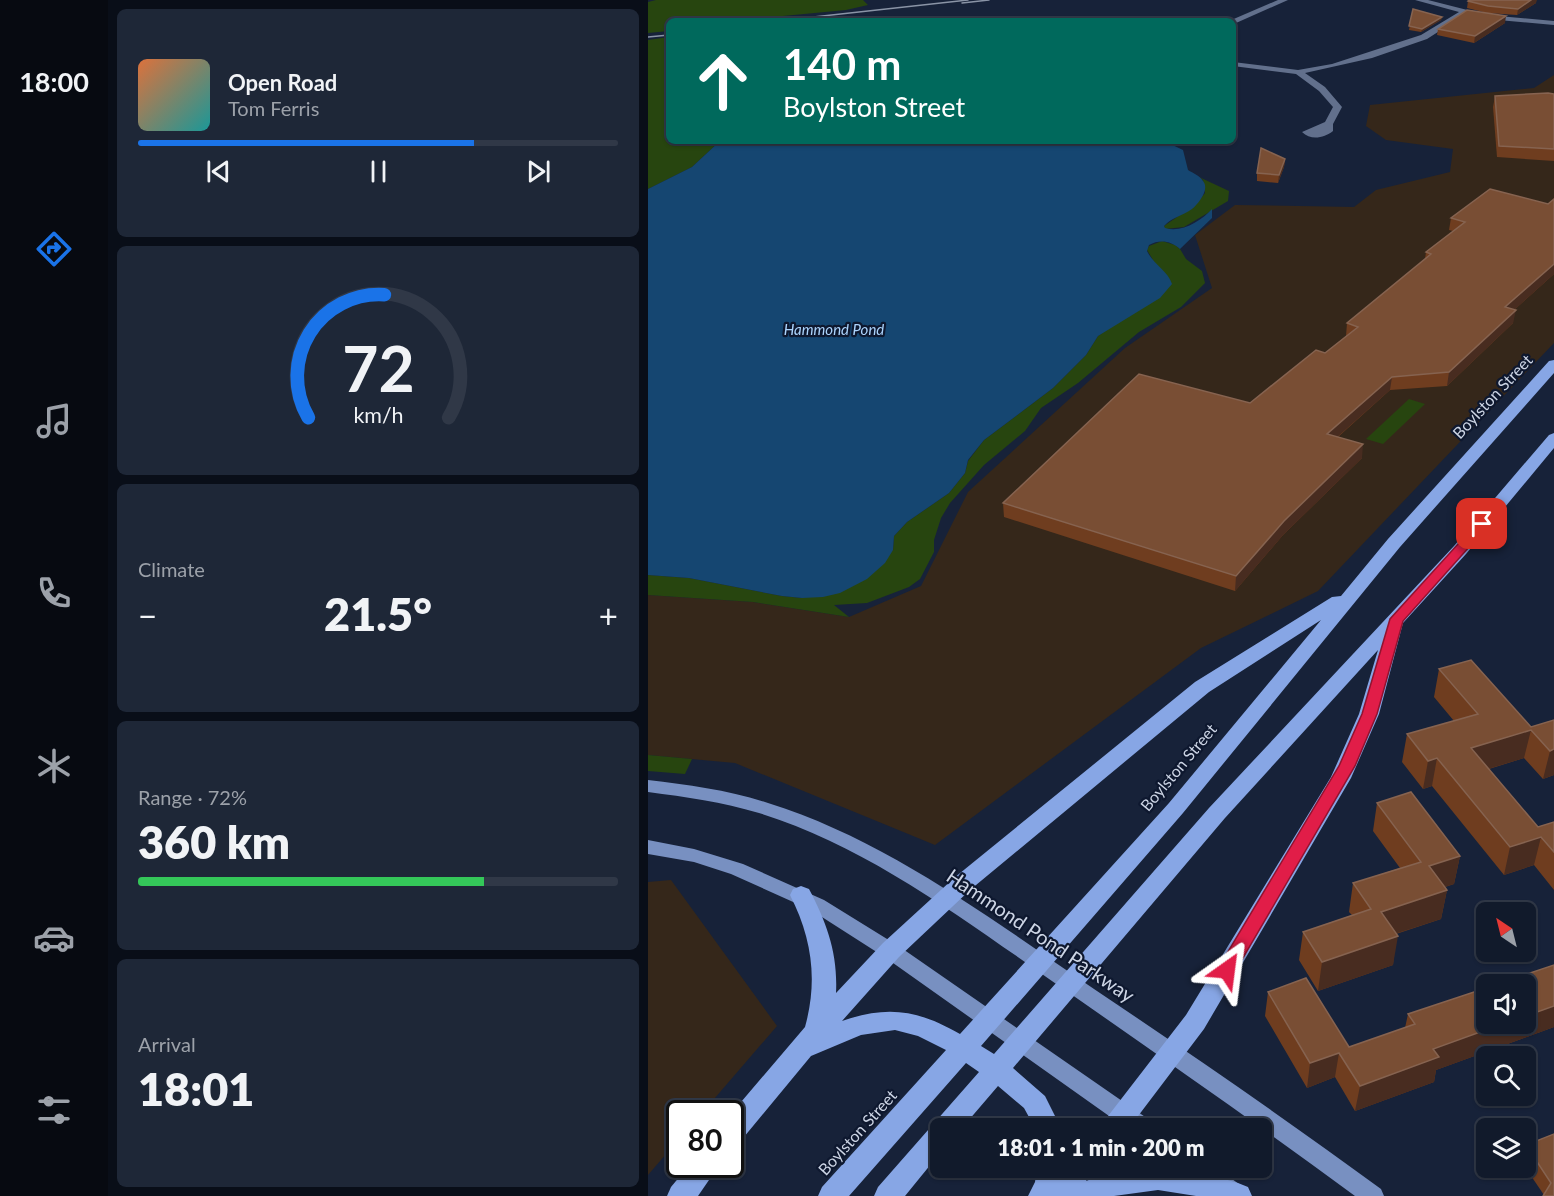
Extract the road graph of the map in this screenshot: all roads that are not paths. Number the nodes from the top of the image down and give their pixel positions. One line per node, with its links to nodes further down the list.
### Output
1 (1284, 0): 4 (street)
2 (1419, 0): 3 (street)
3 (1464, 12): 5 (street); 7 (street)
4 (1236, 20)
5 (1554, 23)
6 (1236, 64): 7 (street)
7 (1298, 72): 8 (street)
8 (1329, 124)
9 (1554, 364): 11 (highway, Boylston Street)
10 (1554, 438): 12 (highway)
11 (1355, 590): 16 (highway); 31 (highway, Boylston Street)
12 (1396, 619): 19 (highway); 21 (highway)
13 (648, 786): 16 (main road, Hammond Pond Parkway)
14 (648, 847): 15 (main road)
15 (801, 895): 17 (main road); 18 (highway)
16 (946, 899): 17 (highway); 19 (main road, Hammond Pond Parkway)
17 (891, 950): 18 (highway); 23 (main road)
18 (809, 1041): 20 (highway); 22 (highway)
19 (1171, 1052): 24 (highway); 37 (main road, Hammond Pond Parkway)
20 (744, 1118)
21 (954, 1118)
22 (1044, 1118)
23 (1119, 1118)
24 (1131, 1118)
25 (930, 1146): 32 (highway)
26 (696, 1178): 30 (highway)
27 (1047, 1178): 33 (highway)
28 (1071, 1178): 34 (highway)
29 (1213, 1178): 36 (main road)
30 (681, 1196)
31 (832, 1196)
32 (888, 1196)
33 (1042, 1196)
34 (1055, 1196)
35 (1078, 1196): 36 (highway)
36 (1238, 1196)
37 (1373, 1196)

